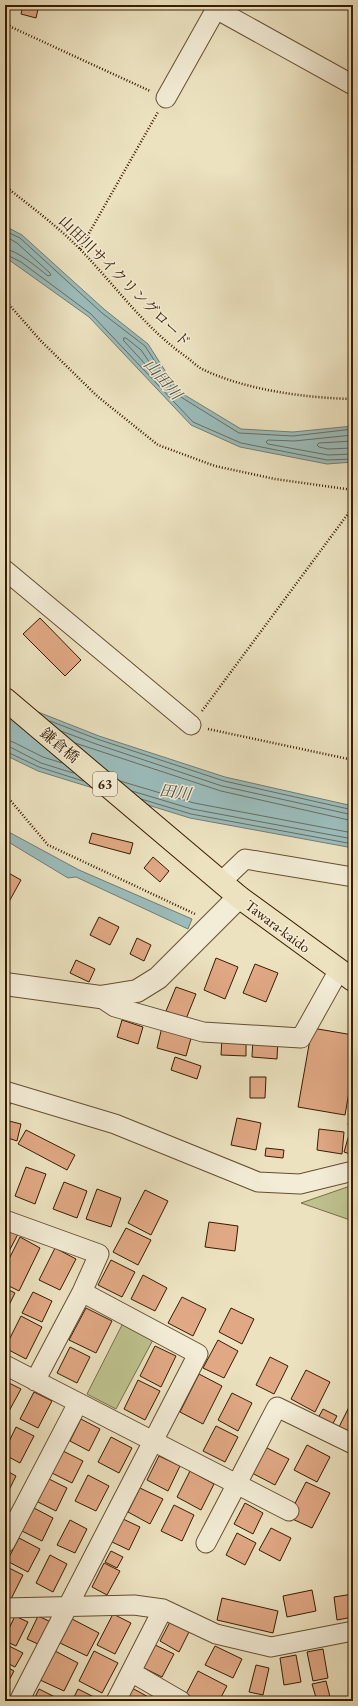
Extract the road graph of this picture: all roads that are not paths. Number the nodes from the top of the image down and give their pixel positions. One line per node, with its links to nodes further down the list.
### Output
1 (217, 7): 2 (street); 3 (street)
2 (353, 85)
3 (166, 98)
4 (5, 570): 6 (street)
5 (5, 699): 7 (main road, 鎌倉橋 / 63)
6 (191, 725)
7 (213, 875): 8 (street); 9 (main road, Tawara-kaido / 63)
8 (353, 877)
9 (239, 897): 10 (main road, Tawara-kaido / 63); 12 (street)
10 (346, 975): 12 (street)
11 (5, 984): 12 (street)
12 (100, 997)
13 (5, 1091): 14 (street)
14 (353, 1171)
15 (5, 1220): 16 (street)
16 (82, 1292): 18 (street); 20 (street)
17 (5, 1365): 18 (street)
18 (35, 1381): 19 (street)
19 (78, 1403): 20 (street); 24 (street)
20 (153, 1442): 22 (street); 26 (street)
21 (353, 1444): 22 (street)
22 (236, 1484): 23 (street); 25 (street)
23 (289, 1510)
24 (5, 1543)
25 (206, 1543)
26 (68, 1606): 27 (street); 28 (street); 31 (street)
27 (5, 1608)
28 (163, 1609): 29 (street); 30 (street)
29 (353, 1631)
30 (131, 1672): 32 (street); 33 (street)
31 (19, 1701)
32 (116, 1701)
33 (181, 1701)

